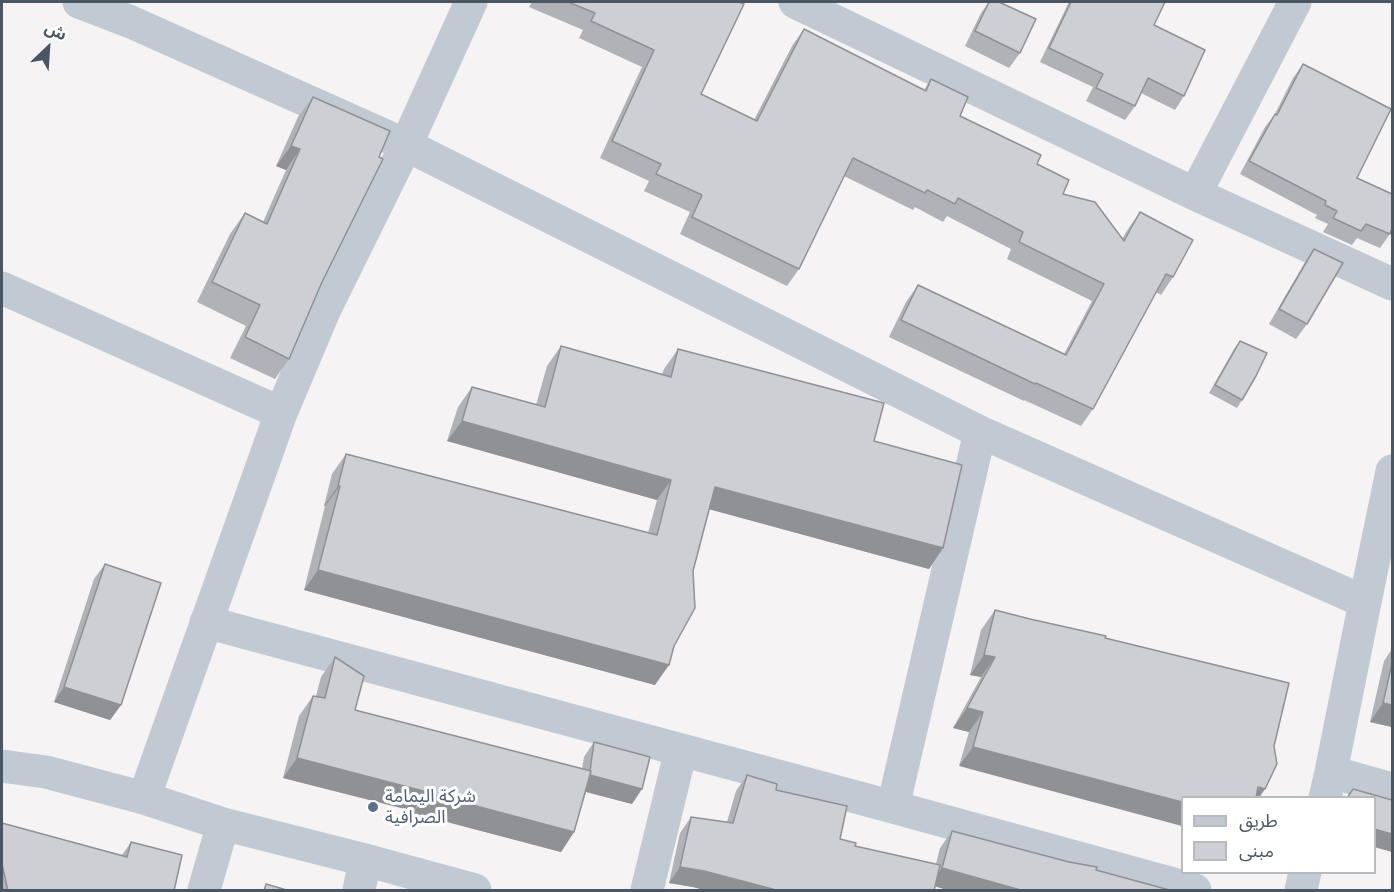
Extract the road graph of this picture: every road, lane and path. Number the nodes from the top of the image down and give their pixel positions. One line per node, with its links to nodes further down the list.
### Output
1 (79, 2): 5 (street)
2 (471, 2): 6 (street)
3 (795, 2): 7 (street)
4 (1295, 2): 7 (street)
5 (136, 12): 6 (street)
6 (406, 145): 10 (street); 11 (street)
7 (1195, 194): 8 (street)
8 (1392, 284)
9 (2, 288): 10 (street)
10 (281, 413): 14 (street)
11 (980, 432): 13 (street); 20 (street)
12 (1392, 471): 13 (street)
13 (1365, 602): 17 (street)
14 (206, 622): 15 (street); 19 (street)
15 (681, 750): 20 (street); 26 (street)
16 (2, 766): 19 (street)
17 (1328, 785): 18 (street)
18 (1392, 789)
19 (144, 798): 21 (street)
20 (893, 807): 27 (street)
21 (223, 824): 23 (street); 24 (street)
22 (1305, 874): 28 (street)
23 (362, 875): 25 (street)
24 (204, 891)
25 (475, 891)
26 (647, 891)
27 (1195, 891)
28 (1301, 891)

